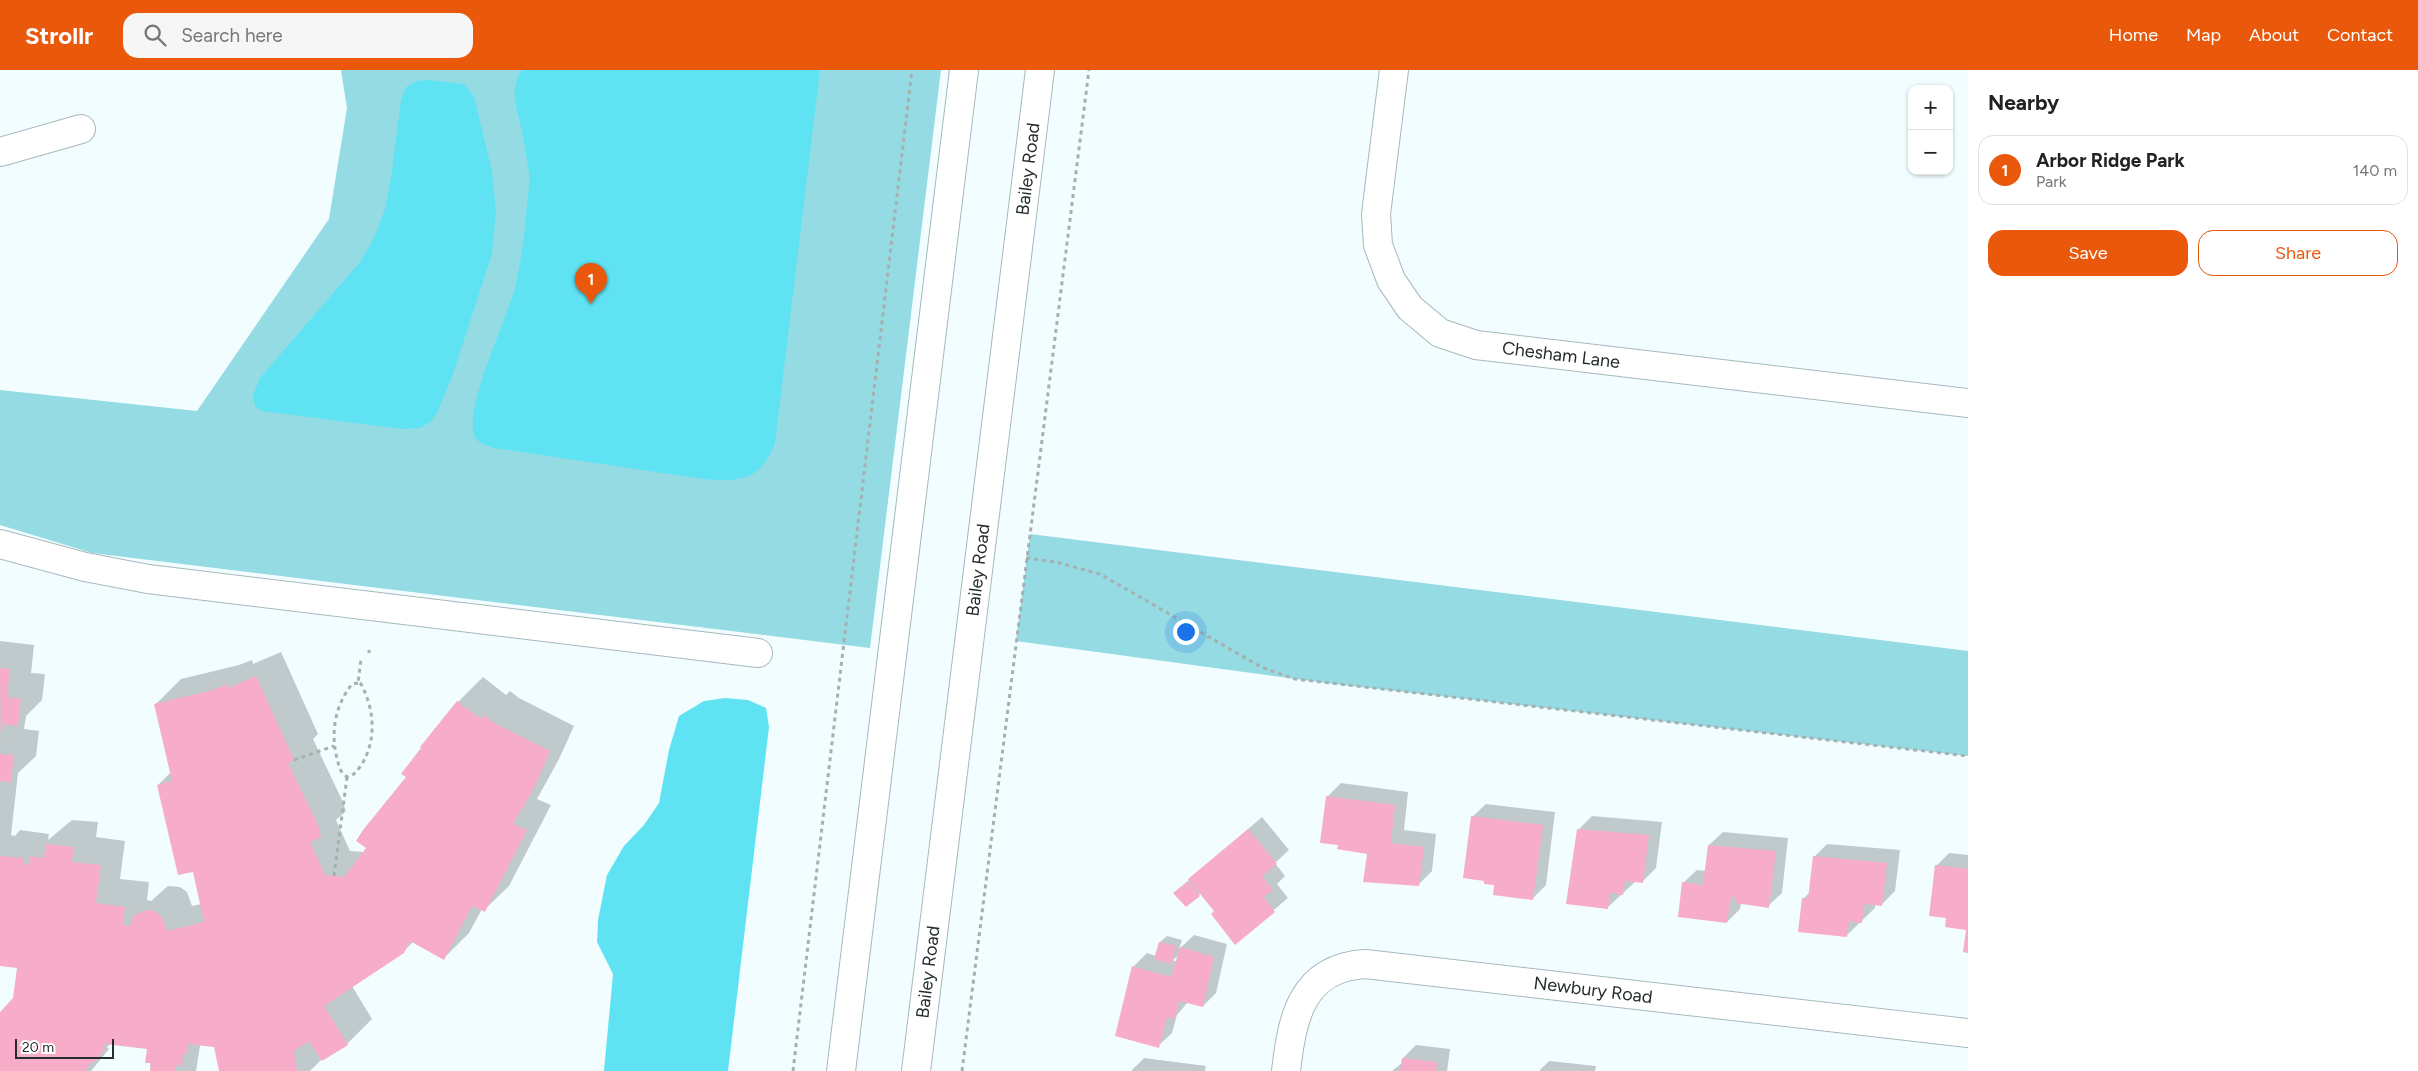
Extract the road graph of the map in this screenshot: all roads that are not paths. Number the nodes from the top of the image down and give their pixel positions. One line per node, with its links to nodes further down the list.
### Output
1 (964, 70): 10 (main road)
2 (1040, 70): 11 (main road, Bailey Road)
3 (1394, 70): 6 (main road, Chesham Lane)
4 (81, 129): 5 (main road)
5 (0, 152)
6 (1968, 403)
7 (0, 544): 8 (main road)
8 (758, 653)
9 (1968, 1034): 12 (main road, Newbury Road)
10 (841, 1071)
11 (916, 1071)
12 (1286, 1071)

